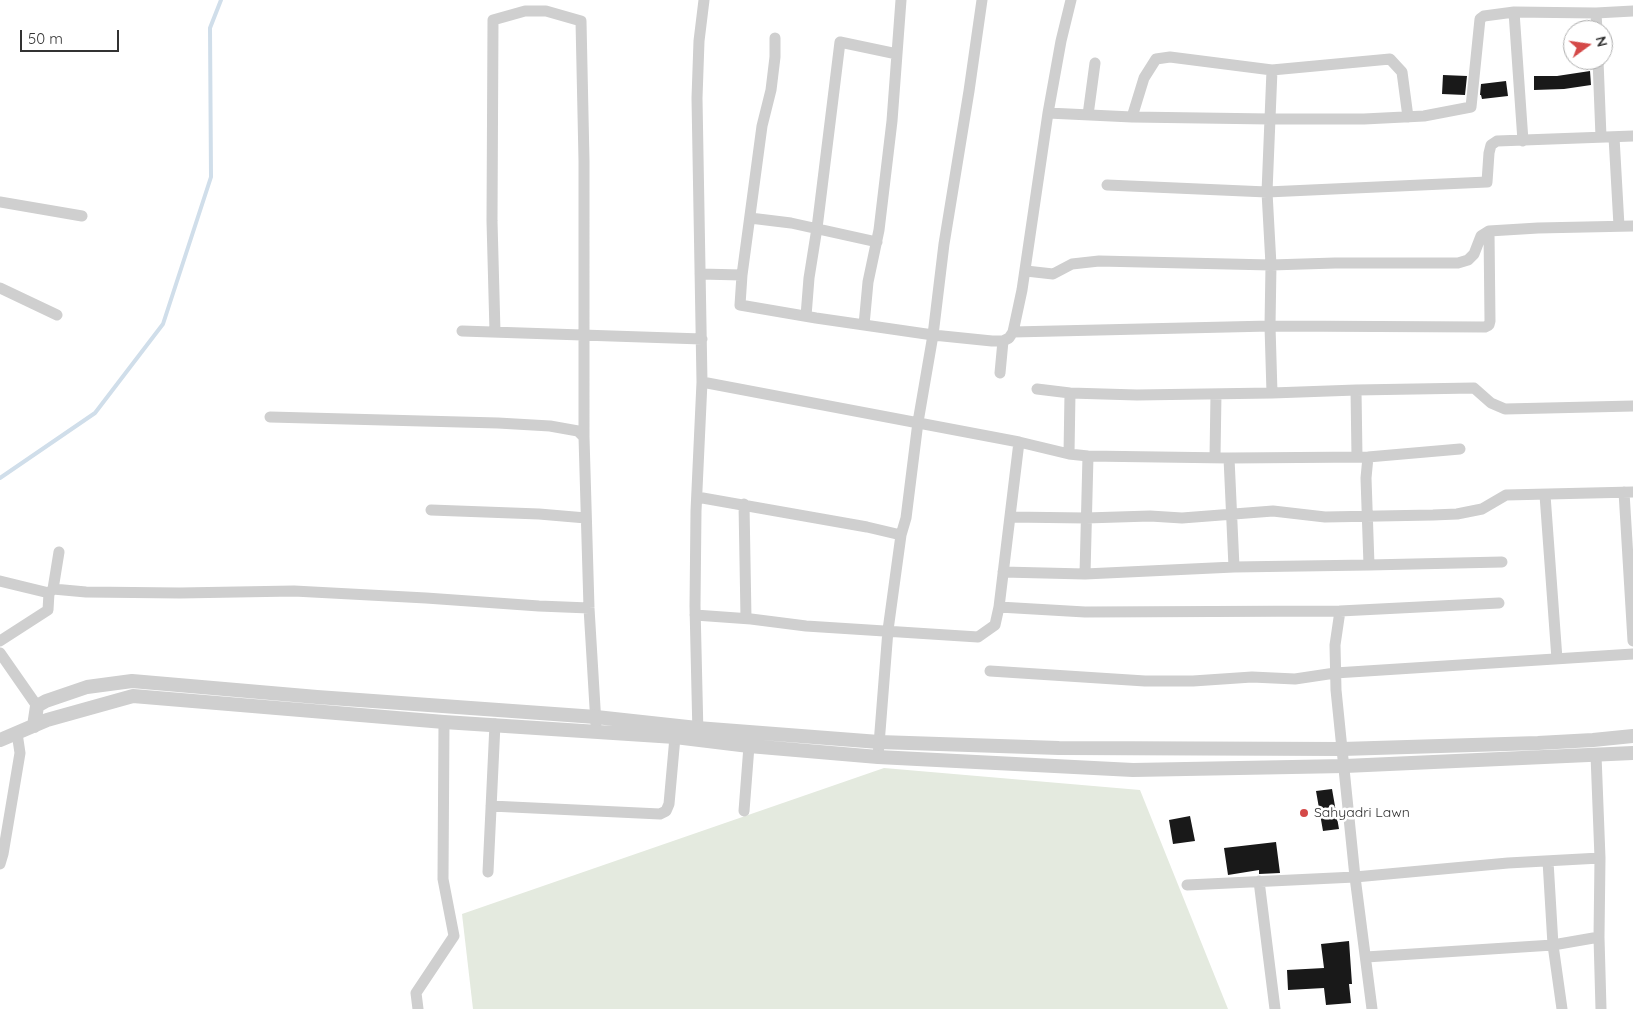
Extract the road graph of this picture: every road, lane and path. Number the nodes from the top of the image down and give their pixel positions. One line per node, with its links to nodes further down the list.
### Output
1 (704, 0): 35 (street)
2 (901, 0): 10 (street)
3 (982, 0): 46 (street)
4 (1071, 0): 14 (street)
5 (1633, 11): 7 (street)
6 (1514, 12): 7 (street); 17 (street); 22 (street)
7 (1596, 13): 8 (street)
8 (1596, 20)
9 (775, 38): 27 (street)
10 (897, 54): 30 (street); 32 (street)
11 (1095, 63): 15 (street)
12 (1272, 70): 16 (street); 17 (street); 18 (street)
13 (1598, 70): 20 (street)
14 (1048, 113): 15 (street); 34 (street)
15 (1088, 115): 16 (street)
16 (1132, 117): 18 (street)
17 (1408, 117): 18 (street)
18 (1270, 119): 24 (street)
19 (1633, 136): 21 (street)
20 (1601, 137): 21 (street); 22 (street)
21 (1614, 137): 28 (street)
22 (1523, 140): 24 (street)
23 (1107, 185): 24 (street)
24 (1267, 192): 33 (street)
25 (0, 202): 26 (street)
26 (82, 216)
27 (750, 218): 30 (street); 36 (street)
28 (1619, 226): 29 (street); 31 (street)
29 (1633, 226)
30 (817, 228): 32 (street); 39 (street)
31 (1489, 231): 33 (street); 41 (street)
32 (877, 242): 40 (street)
33 (1271, 265): 34 (street); 41 (street)
34 (1026, 271): 44 (street)
35 (700, 274): 36 (street); 47 (street)
36 (742, 275): 39 (street)
37 (0, 288): 38 (street)
38 (57, 315)
39 (806, 316): 40 (street)
40 (864, 325): 46 (street)
41 (1270, 326): 44 (street); 55 (street)
42 (462, 332): 43 (street)
43 (495, 332): 45 (street); 45 (street)
44 (1013, 332): 48 (street)
45 (584, 335): 47 (street); 59 (street)
46 (933, 335): 48 (street); 58 (street)
47 (702, 339): 50 (street)
48 (1003, 341): 49 (street)
49 (1000, 373)
50 (702, 382): 58 (street); 69 (street)
51 (1037, 389): 53 (street)
52 (1356, 390): 55 (street); 56 (street); 65 (street)
53 (1070, 392): 54 (street); 62 (street)
54 (1216, 394): 55 (street); 64 (street)
55 (1272, 394)
56 (1633, 406)
57 (270, 417): 59 (street)
58 (918, 422): 60 (street); 77 (street)
59 (584, 437): 74 (street)
60 (1019, 442): 62 (street); 75 (street)
61 (1460, 450): 65 (street)
62 (1069, 454): 63 (street)
63 (1088, 456): 64 (street); 76 (street)
64 (1214, 457): 66 (street)
65 (1363, 457): 66 (street); 73 (street)
66 (1229, 458): 72 (street)
67 (1629, 492): 68 (street); 94 (street)
68 (1545, 495): 73 (street); 97 (street)
69 (697, 497): 70 (street); 90 (street)
70 (744, 504): 77 (street); 91 (street)
71 (432, 510): 74 (street)
72 (1232, 514): 73 (street); 76 (street); 81 (street)
73 (1367, 516): 80 (street)
74 (586, 518): 88 (street)
75 (1010, 518): 76 (street); 82 (street)
76 (1086, 518): 83 (street)
77 (901, 536): 92 (street)
78 (59, 552): 85 (street)
79 (1502, 562): 80 (street)
80 (1369, 565): 81 (street)
81 (1234, 567): 83 (street)
82 (1003, 572): 83 (street); 87 (street)
83 (1085, 574)
84 (0, 580): 85 (street)
85 (51, 591): 88 (street); 93 (street)
86 (1499, 603): 89 (street)
87 (999, 606): 89 (street); 92 (street)
88 (589, 608): 103 (street)
89 (1340, 611): 99 (street)
90 (695, 615): 91 (street); 106 (street)
91 (746, 618): 92 (street)
92 (888, 630): 110 (street)
93 (0, 641)
94 (1633, 641)
95 (0, 653): 100 (street)
96 (1633, 654): 97 (street)
97 (1557, 659): 99 (street)
98 (990, 671): 99 (street)
99 (1335, 674): 112 (street)
100 (37, 706): 103 (street); 104 (street)
101 (444, 722): 102 (street); 104 (street); 129 (street)
102 (495, 724): 103 (street); 117 (street)
103 (596, 724): 106 (street); 108 (street)
104 (34, 726): 105 (street)
105 (18, 733): 109 (street); 121 (street)
106 (698, 733): 108 (street); 110 (street); 111 (street)
107 (1633, 736): 112 (street)
108 (676, 737): 117 (street)
109 (0, 740)
110 (879, 742): 112 (street); 115 (street)
111 (749, 746): 115 (street); 118 (street)
112 (1342, 749): 116 (street)
113 (1633, 753): 114 (street)
114 (1596, 755): 116 (street); 119 (street)
115 (878, 757): 116 (street)
116 (1345, 766): 123 (street)
117 (491, 806): 122 (street)
118 (744, 811)
119 (1600, 858): 120 (street); 126 (street)
120 (1548, 861): 123 (street); 127 (street)
121 (0, 864)
122 (488, 872)
123 (1356, 877): 124 (street); 128 (street)
124 (1259, 881): 125 (street); 130 (street)
125 (1187, 885)
126 (1599, 937): 127 (street); 133 (street)
127 (1553, 945): 128 (street); 132 (street)
128 (1366, 957): 131 (street)
129 (418, 1009)
130 (1275, 1009)
131 (1372, 1009)
132 (1562, 1009)
133 (1602, 1009)

